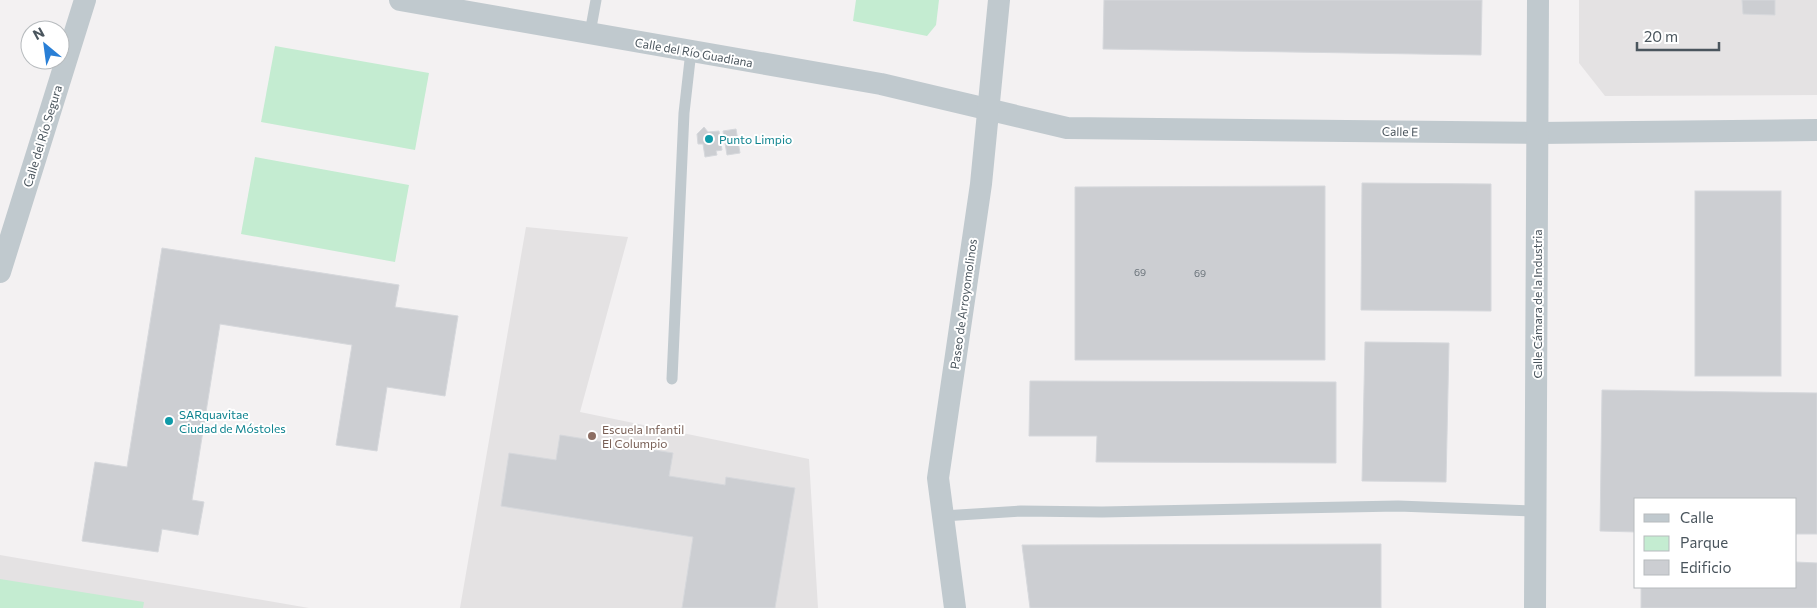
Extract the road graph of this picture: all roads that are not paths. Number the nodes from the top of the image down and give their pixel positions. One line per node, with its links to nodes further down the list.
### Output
1 (85, 0): 11 (street, Calle del Río Segura)
2 (400, 0): 6 (street, Calle del Río Guadiana)
3 (596, 0): 6 (lane)
4 (999, 0): 8 (street, Paseo de Arroyomolinos)
5 (1538, 0): 10 (street, Calle Cámara de la Industria)
6 (590, 33): 7 (street, Calle del Río Guadiana)
7 (691, 51): 8 (street, Calle del Río Guadiana); 12 (lane)
8 (986, 107): 10 (street, Calle E); 14 (street, Paseo de Arroyomolinos)
9 (1817, 130): 10 (street, Calle E)
10 (1538, 133): 13 (street, Calle Cámara de la Industria)
11 (0, 272)
12 (672, 379)
13 (1535, 511): 14 (lane); 16 (street, Calle Cámara de la Industria)
14 (943, 516): 15 (street, Paseo de Arroyomolinos)
15 (955, 608)
16 (1535, 608)

